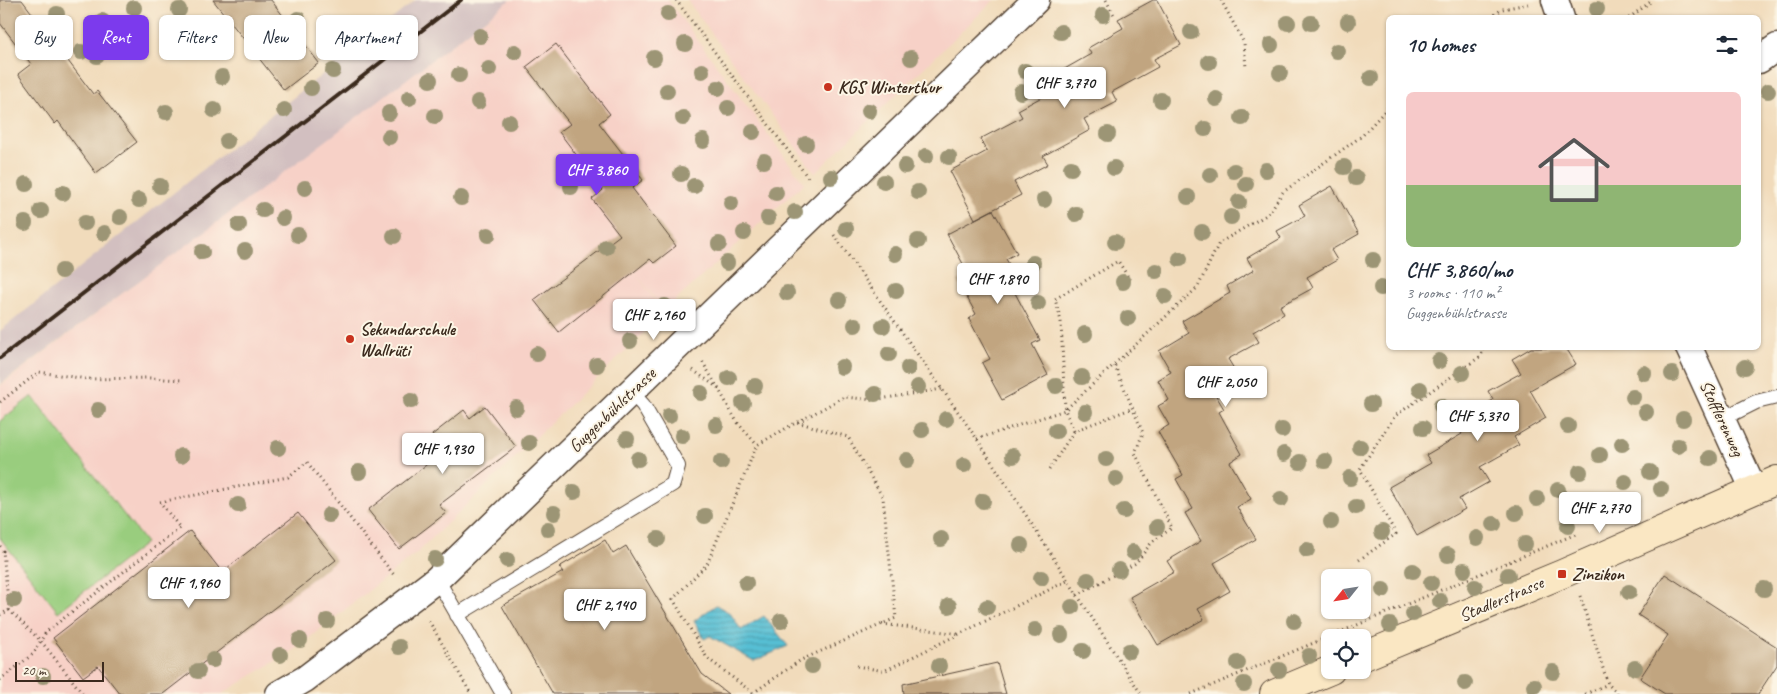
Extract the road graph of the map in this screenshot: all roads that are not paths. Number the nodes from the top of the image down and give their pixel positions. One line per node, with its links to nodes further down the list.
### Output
1 (1036, 0): 7 (street, Guggenbühlstrasse)
2 (1545, 1): 3 (street)
3 (1558, 15)
4 (1777, 47): 5 (street)
5 (1761, 59)
6 (1690, 350): 9 (street, Stofflerenweg)
7 (631, 392): 11 (street, Guggenbühlstrasse); 12 (lane)
8 (1777, 397): 9 (lane)
9 (1722, 419): 10 (street, Stofflerenweg)
10 (1766, 485): 13 (main road, Stadlerstrasse)
11 (437, 579): 12 (lane); 15 (street, Guggenbühlstrasse)
12 (457, 615): 16 (lane)
13 (1371, 653)
14 (1321, 674): 17 (main road)
15 (279, 694)
16 (503, 694)
17 (1274, 694)

